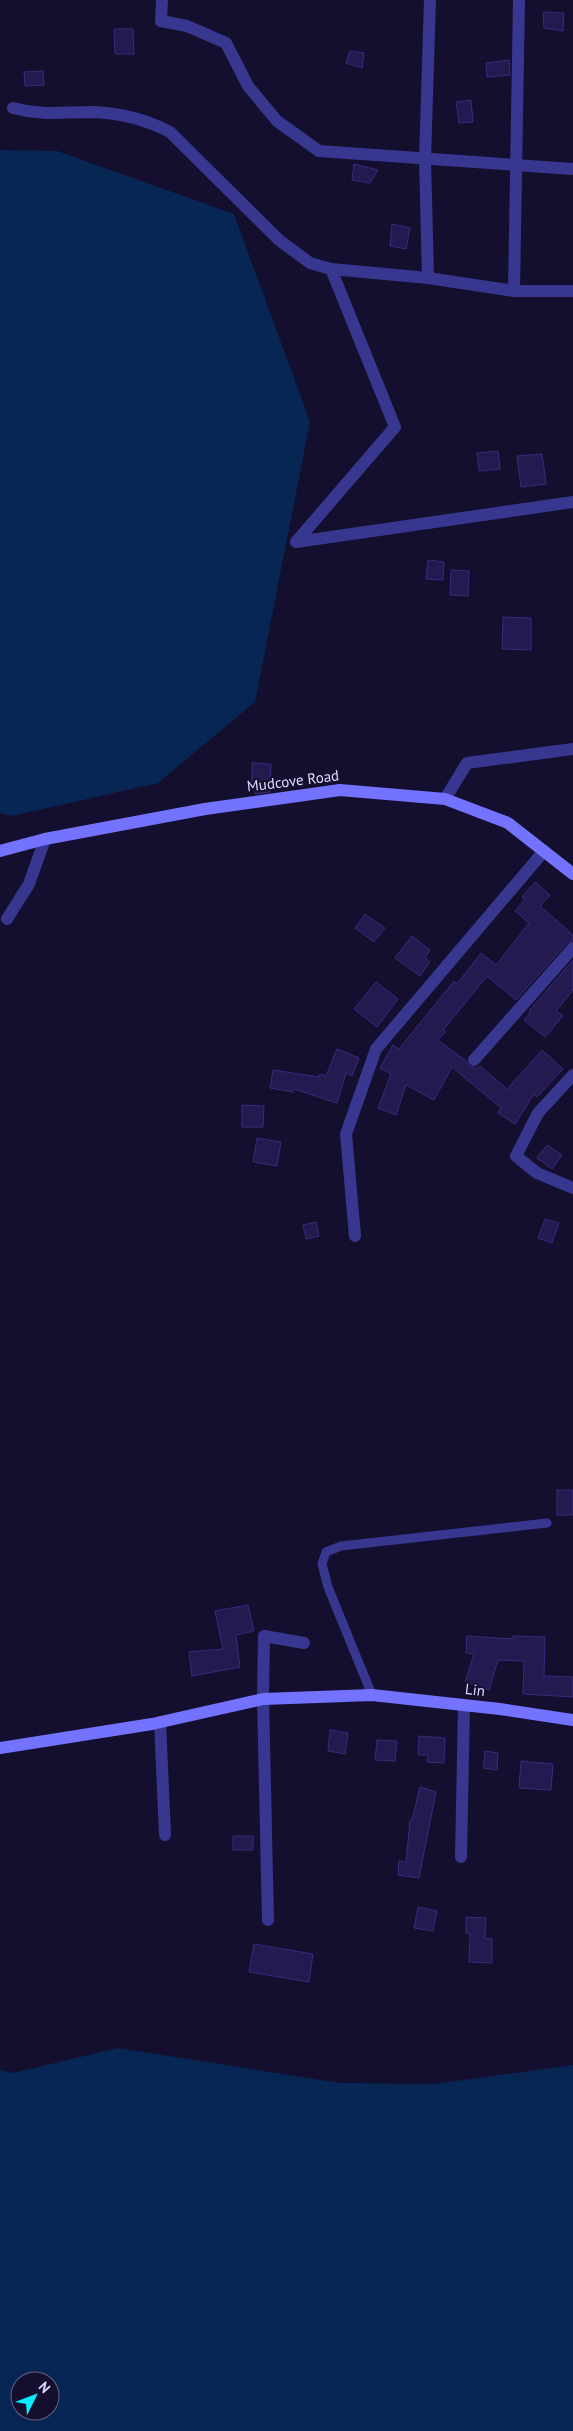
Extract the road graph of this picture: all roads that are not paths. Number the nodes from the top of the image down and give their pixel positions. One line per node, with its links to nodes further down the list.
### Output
1 (162, 0): 5 (street)
2 (430, 0): 5 (street)
3 (519, 0): 6 (street)
4 (13, 108): 8 (street)
5 (425, 159): 6 (street); 9 (street)
6 (517, 165): 7 (street); 10 (street)
7 (573, 169)
8 (332, 269): 9 (street); 12 (street)
9 (428, 278): 10 (street)
10 (514, 291): 11 (street)
11 (573, 291)
12 (573, 502)
13 (573, 749): 14 (street)
14 (445, 799): 15 (street, Mudcove Road); 17 (street, Mudcove Road)
15 (45, 839): 16 (street, Mudcove Road); 19 (street)
16 (0, 851)
17 (544, 851): 18 (street, Mudcove Road); 24 (street)
18 (573, 874)
19 (8, 919)
20 (573, 948): 21 (street)
21 (474, 1060)
22 (573, 1075): 23 (street)
23 (573, 1188)
24 (355, 1236)
25 (547, 1522): 27 (lane)
26 (304, 1643): 28 (street)
27 (372, 1695): 28 (street, Lin); 29 (street, Lin)
28 (263, 1699): 31 (street, Lin); 35 (street)
29 (464, 1705): 30 (street, Lin); 34 (street)
30 (573, 1720)
31 (160, 1722): 32 (street, Lin); 33 (street)
32 (0, 1748)
33 (165, 1834)
34 (461, 1857)
35 (268, 1920)

